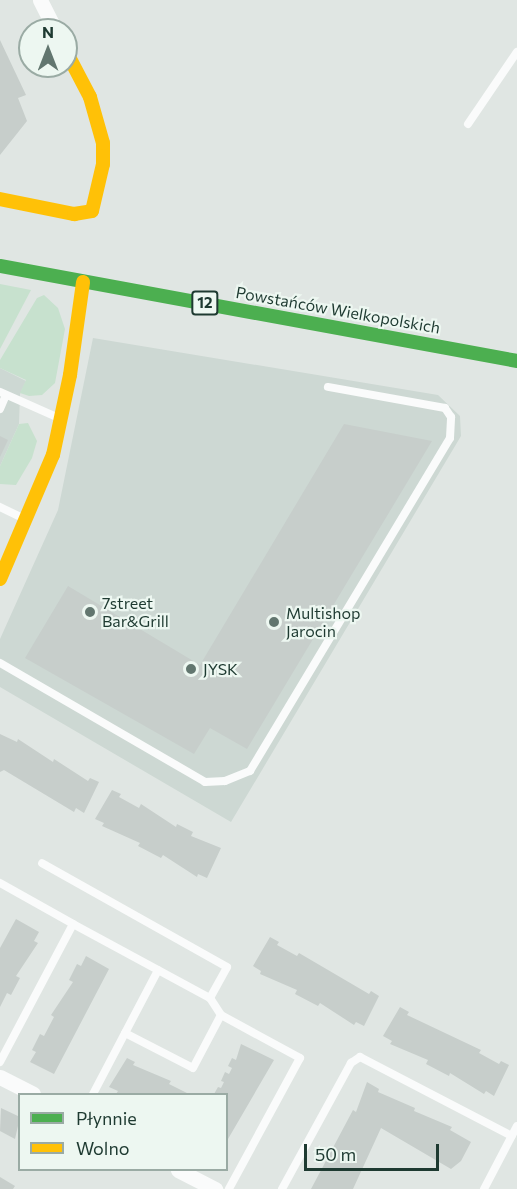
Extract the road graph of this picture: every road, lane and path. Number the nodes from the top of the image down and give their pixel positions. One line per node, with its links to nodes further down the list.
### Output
1 (40, 0): 2 (street)
2 (49, 18)
3 (517, 52): 5 (lane)
4 (78, 74): 6 (street)
5 (468, 124)
6 (0, 199)
7 (0, 266): 8 (street, Powstańców Wielkopolskich / 12)
8 (83, 282): 9 (street, Powstańców Wielkopolskich / 12); 13 (street)
9 (517, 361)
10 (328, 387): 17 (lane)
11 (3, 394): 12 (lane); 13 (lane)
12 (0, 409)
13 (62, 419): 15 (street)
14 (0, 507): 15 (lane)
15 (26, 520): 16 (street)
16 (0, 579)
17 (0, 663)
18 (42, 864): 22 (lane)
19 (0, 883): 20 (lane)
20 (73, 924): 21 (lane); 25 (lane)
21 (158, 970): 22 (lane); 24 (lane)
22 (210, 998): 23 (lane)
23 (220, 1015): 24 (lane); 33 (lane)
24 (125, 1033): 28 (lane)
25 (0, 1062)
26 (0, 1077): 27 (street)
27 (29, 1093)
28 (94, 1093)
29 (517, 1126): 30 (lane)
30 (512, 1136): 34 (lane); 35 (lane)
31 (180, 1171): 32 (street)
32 (215, 1189)
33 (229, 1189)
34 (282, 1189)
35 (484, 1189)

